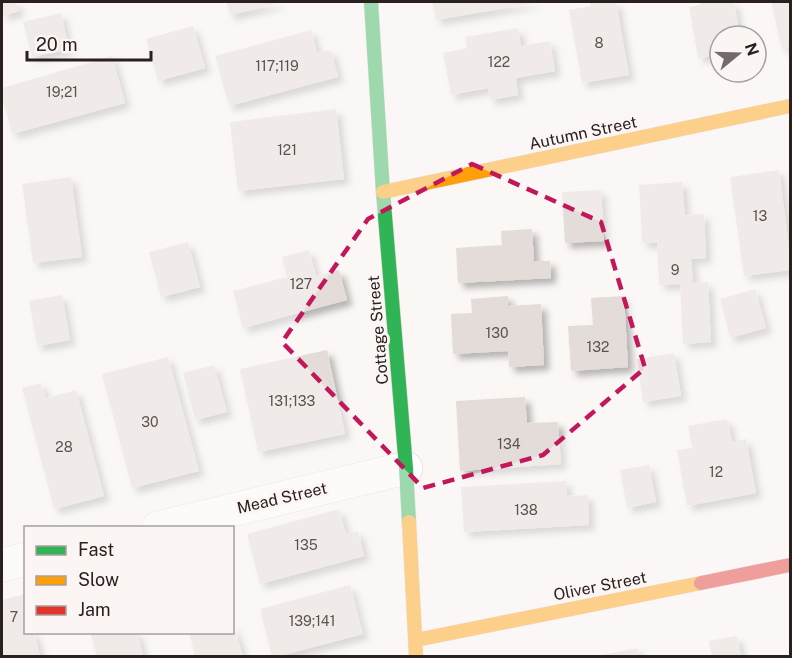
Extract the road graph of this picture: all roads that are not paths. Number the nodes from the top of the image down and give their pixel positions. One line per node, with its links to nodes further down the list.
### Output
1 (371, 2): 3 (street, Cottage Street)
2 (790, 106): 3 (street, Autumn Street)
3 (383, 192): 4 (street, Cottage Street)
4 (406, 468): 5 (street, Mead Street); 9 (street, Cottage Street)
5 (166, 526)
6 (24, 560): 7 (street)
7 (2, 565)
8 (790, 565): 9 (street, Oliver Street)
9 (416, 640): 10 (street, Cottage Street)
10 (416, 657)

